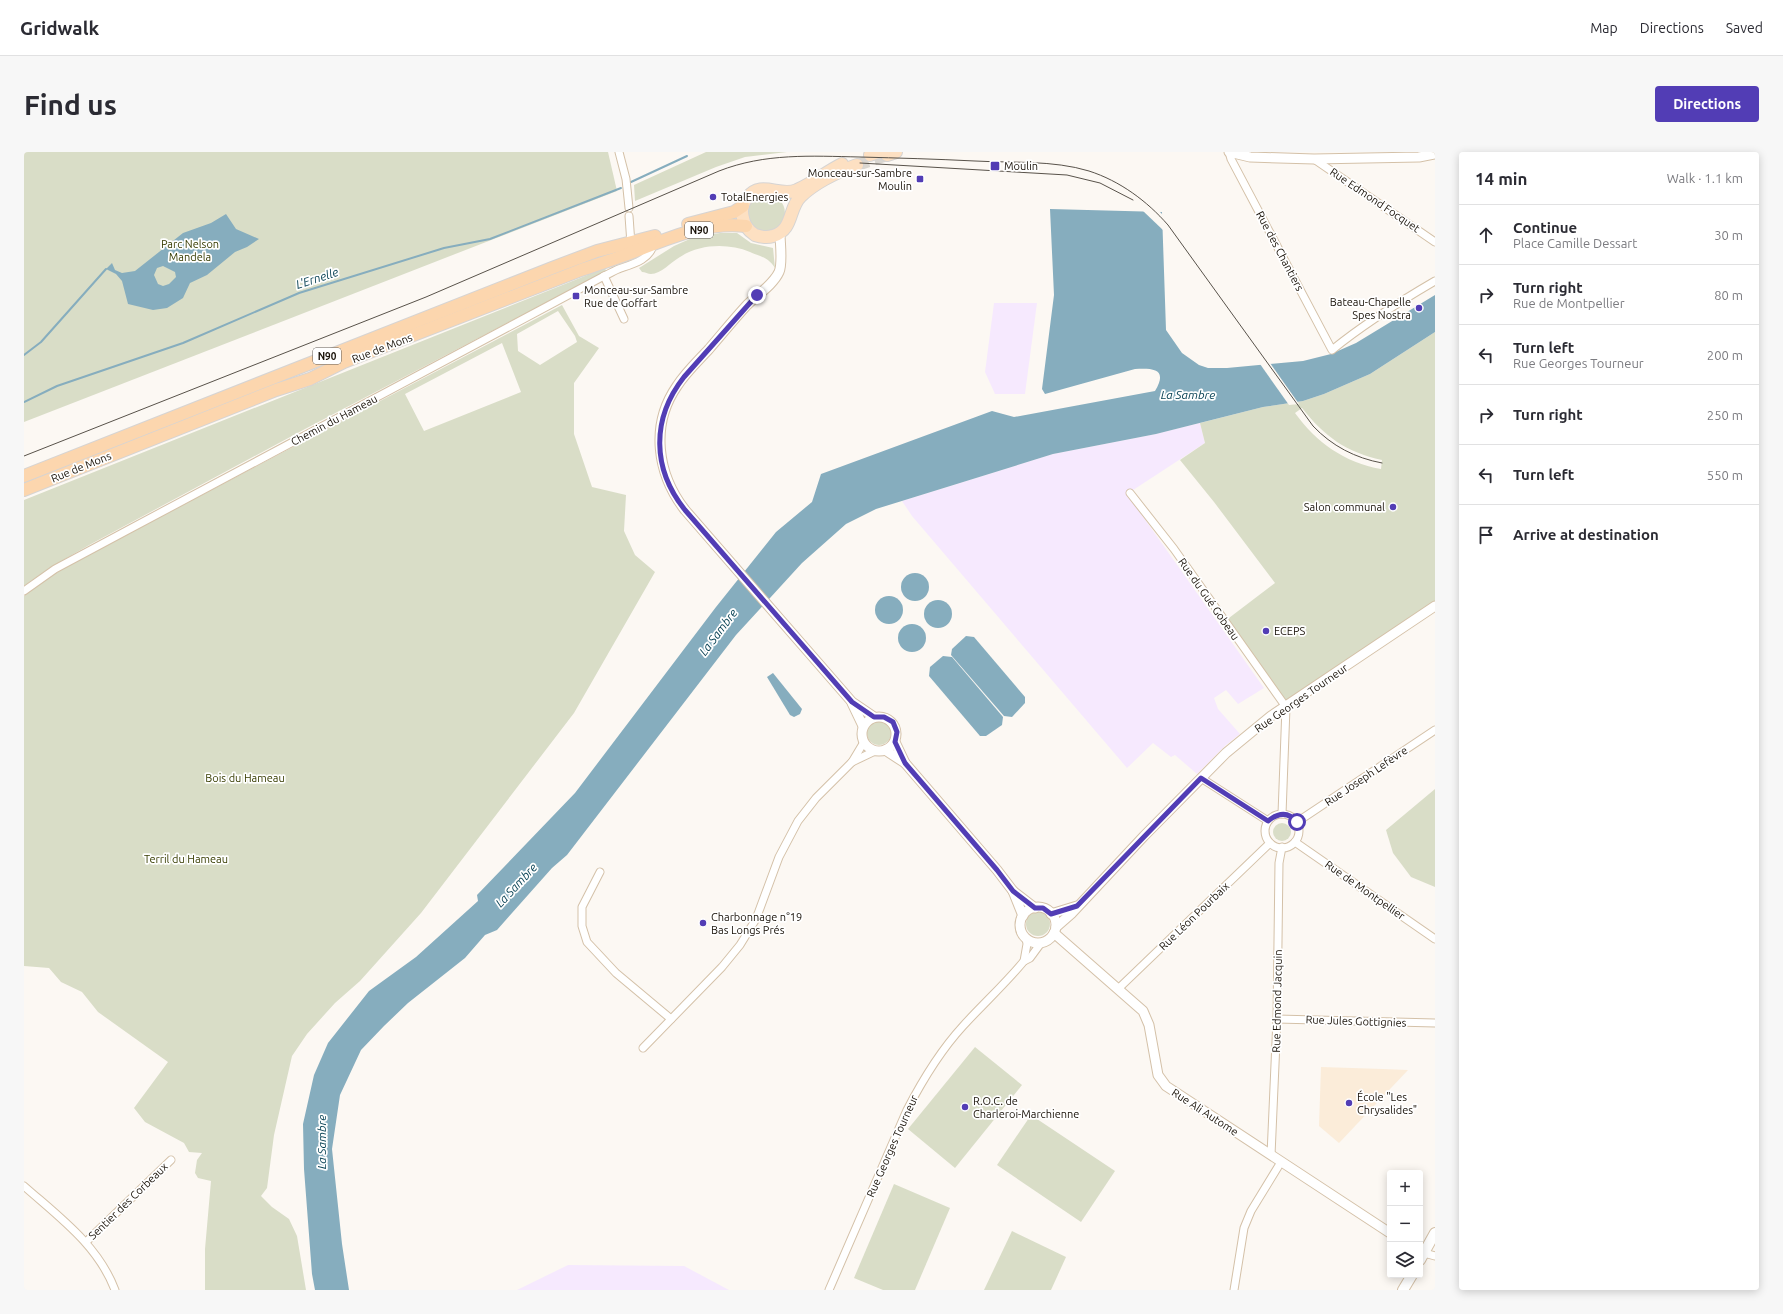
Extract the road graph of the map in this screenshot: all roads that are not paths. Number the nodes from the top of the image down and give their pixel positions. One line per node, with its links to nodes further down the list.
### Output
1 (620, 152): 10 (street)
2 (1229, 152): 5 (street); 21 (street, Rue des Chantiers)
3 (1435, 154): 4 (street)
4 (1386, 155): 5 (street)
5 (1314, 159): 15 (street, Rue Edmond Focquet)
6 (842, 164): 8 (main road, Rue de Mons / N90)
7 (857, 165): 11 (main road)
8 (777, 190): 9 (main road, Rue de Mons / N90); 11 (main road)
9 (743, 206): 13 (main road); 17 (highway, Rue de Mons / N90)
10 (628, 208)
11 (791, 214): 14 (main road)
12 (629, 216): 17 (street)
13 (746, 226): 14 (main road); 16 (highway, Rue de Mons / N90)
14 (775, 235): 28 (street)
15 (1435, 242)
16 (653, 244): 17 (highway, Rue de Mons / N90); 19 (street, Chemin du Hameau)
17 (631, 248): 18 (highway, Rue de Mons / N90); 19 (street); 23 (highway, Rue de Mons / N90)
18 (610, 267): 19 (street, Chemin du Hameau); 20 (street, Chemin du Hameau); 24 (highway, Rue de Mons / N90)
19 (621, 268)
20 (604, 276): 22 (street); 26 (street, Chemin du Hameau)
21 (1435, 281)
22 (624, 319)
23 (24, 476)
24 (24, 490)
25 (1130, 493): 29 (street, Rue du Gué Gobeau)
26 (24, 591)
27 (1435, 606): 29 (street, Rue Georges Tourneur)
28 (852, 702): 30 (street); 31 (street)
29 (1286, 707): 39 (street, Rue Georges Tourneur); 40 (street)
30 (874, 717): 31 (street); 34 (street)
31 (864, 726): 33 (street)
32 (1435, 730): 42 (street, Rue Joseph Lefèvre)
33 (864, 742): 36 (street); 37 (street)
34 (895, 742): 35 (street); 38 (street)
35 (886, 750): 36 (street); 38 (street)
36 (875, 751): 37 (street)
37 (852, 762): 58 (street)
38 (905, 763): 47 (street)
39 (1201, 778): 41 (street); 48 (street, Rue Georges Tourneur)
40 (1282, 814): 41 (street); 42 (street)
41 (1268, 821): 44 (street)
42 (1297, 822): 43 (street)
43 (1295, 842): 45 (street); 54 (street, Rue de Montpellier)
44 (1270, 843): 45 (street); 57 (street, Rue Léon Pourbaix)
45 (1282, 847): 59 (street, Rue Edmond Jacquin)
46 (600, 872): 58 (street)
47 (1013, 891): 49 (street); 51 (street)
48 (1077, 906): 50 (street, Rue Georges Tourneur); 52 (street, Rue Georges Tourneur)
49 (1035, 908): 50 (street); 51 (street)
50 (1051, 914): 52 (street)
51 (1023, 916): 53 (street)
52 (1055, 930): 55 (street); 57 (street, Rue Ali Autome)
53 (1026, 938): 55 (street); 56 (street)
54 (1435, 939)
55 (1042, 942): 56 (street, Rue Georges Tourneur)
56 (1024, 961): 74 (street, Rue Georges Tourneur)
57 (1118, 989): 62 (street, Rue Ali Autome)
58 (671, 1019): 61 (street)
59 (1277, 1019): 60 (street, Rue Jules Gottignies); 62 (street, Rue Edmond Jacquin)
60 (1435, 1023)
61 (643, 1048)
62 (1271, 1155): 64 (street, Rue Ali Autome)
63 (171, 1160): 68 (street, Sentier des Corbeaux)
64 (1281, 1162): 66 (street, Rue Ali Autome); 75 (street)
65 (24, 1186): 68 (street)
66 (1387, 1231)
67 (1435, 1233): 69 (main road)
68 (86, 1242): 73 (street)
69 (1423, 1251)
70 (1423, 1254): 71 (street)
71 (1435, 1256)
72 (1410, 1278): 76 (main road)
73 (115, 1290)
74 (829, 1290)
75 (1234, 1290)
76 (1403, 1290)

